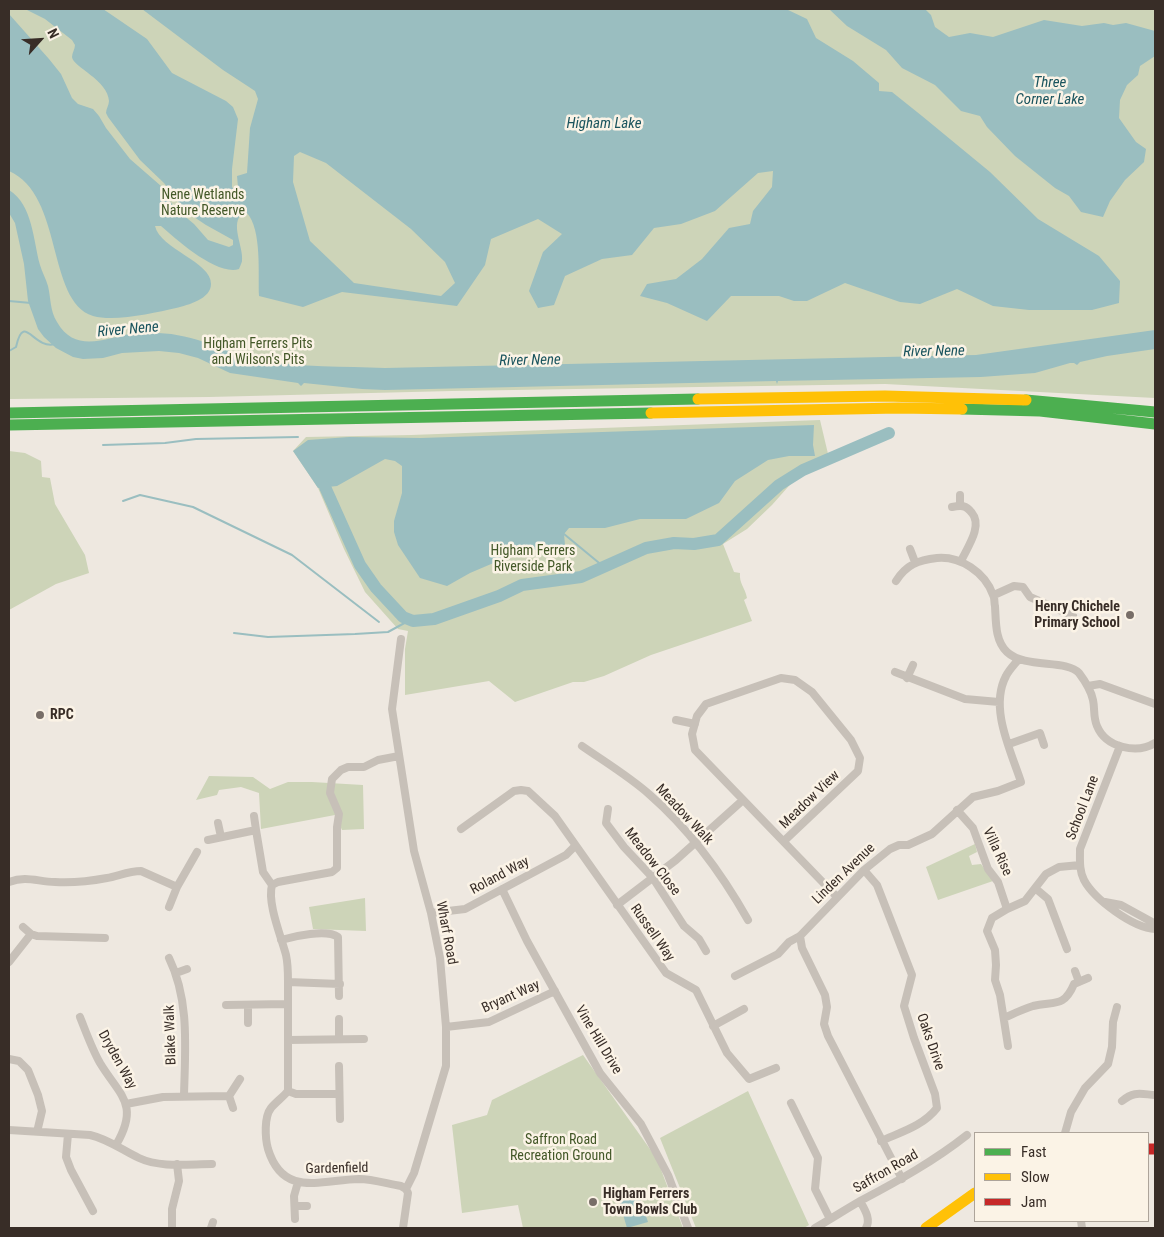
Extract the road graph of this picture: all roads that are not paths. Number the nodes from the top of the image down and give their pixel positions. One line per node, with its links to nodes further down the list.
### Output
1 (1155, 412): 2 (main road)
2 (9, 413)
3 (1155, 424): 4 (main road)
4 (9, 425)
5 (960, 494): 7 (street)
6 (910, 549): 8 (street)
7 (961, 561): 8 (street); 10 (street)
8 (915, 562): 9 (street)
9 (896, 581)
10 (994, 595): 11 (street); 13 (street)
11 (1073, 616)
12 (401, 639): 27 (street, Wharf Road)
13 (1018, 660): 17 (street); 18 (street, Linden Avenue)
14 (912, 665): 16 (street)
15 (895, 672): 16 (street)
16 (907, 678): 18 (street)
17 (1088, 686): 19 (street); 26 (street)
18 (999, 702): 23 (street, Linden Avenue)
19 (1155, 704)
20 (676, 720): 21 (street)
21 (694, 724): 28 (street, Meadow View); 38 (street, Meadow View)
22 (1155, 743): 26 (street)
23 (1009, 744): 24 (street); 30 (street, Linden Avenue)
24 (1044, 745)
25 (582, 746): 37 (street, Meadow Walk)
26 (1120, 746): 41 (street, School Lane)
27 (399, 756): 45 (street); 53 (street, Wharf Road)
28 (744, 800): 37 (street); 38 (street, Meadow View)
29 (608, 809): 43 (street, Meadow Close)
30 (957, 810): 42 (street, Linden Avenue); 52 (street, Villa Rise)
31 (254, 816): 34 (street)
32 (218, 823): 35 (street)
33 (461, 829): 39 (street, Russell Way)
34 (256, 830): 35 (street); 45 (street)
35 (221, 837): 36 (street)
36 (208, 840)
37 (696, 842): 43 (street); 54 (street, Meadow Walk)
38 (784, 842): 49 (street, Meadow View)
39 (575, 846): 48 (street, Roland Way); 50 (street, Russell Way)
40 (197, 852): 46 (street)
41 (1080, 865): 47 (street); 56 (street, School Lane)
42 (864, 870): 49 (street, Linden Avenue); 109 (street, Oaks Drive)
43 (653, 878): 50 (street); 62 (street, Meadow Close)
44 (9, 882): 46 (street)
45 (272, 885): 60 (street)
46 (177, 887): 51 (street)
47 (1035, 888): 52 (street); 61 (street)
48 (502, 889): 53 (street, Roland Way); 73 (street, Vine Hill Drive)
49 (837, 897): 58 (street, Linden Avenue)
50 (617, 905): 84 (street, Russell Way)
51 (169, 907)
52 (1007, 908): 81 (street)
53 (431, 912): 85 (street, Wharf Road)
54 (748, 920)
55 (23, 927): 57 (street)
56 (1155, 928)
57 (31, 934): 59 (street); 64 (street)
58 (800, 936): 68 (street, Linden Avenue); 109 (street)
59 (105, 938)
60 (281, 940): 70 (street); 72 (street)
61 (1067, 948)
62 (706, 951)
63 (169, 958): 67 (street, Blake Walk)
64 (9, 962)
65 (187, 969): 67 (street)
66 (1075, 971): 71 (street)
67 (176, 973): 97 (street, Blake Walk)
68 (735, 976)
69 (1088, 978): 71 (street)
70 (288, 982): 72 (street); 75 (street)
71 (1080, 982): 81 (street)
72 (340, 984): 74 (street)
73 (555, 991): 85 (street, Bryant Way); 125 (street, Vine Hill Drive)
74 (340, 996)
75 (287, 1004): 77 (street); 88 (street)
76 (226, 1005): 77 (street)
77 (248, 1005): 83 (street)
78 (1117, 1007): 106 (street)
79 (744, 1010): 84 (street)
80 (80, 1017): 101 (street, Dryden Way)
81 (1004, 1018): 89 (street)
82 (339, 1019): 86 (street)
83 (248, 1022)
84 (713, 1026): 92 (street, Russell Way)
85 (446, 1027): 115 (street, Wharf Road)
86 (339, 1038): 87 (street); 88 (street)
87 (364, 1039)
88 (288, 1040): 94 (street)
89 (1008, 1046)
90 (9, 1059): 105 (street)
91 (339, 1066): 95 (street)
92 (776, 1068)
93 (240, 1079): 98 (street)
94 (288, 1091): 95 (street); 114 (street, Gardenfield)
95 (339, 1094): 103 (street)
96 (1155, 1095): 99 (street)
97 (184, 1096): 98 (street); 101 (street)
98 (229, 1096): 102 (street)
99 (1122, 1101)
100 (791, 1103): 122 (street)
101 (126, 1104): 110 (street, Dryden Way)
102 (233, 1108)
103 (340, 1119)
104 (9, 1130): 105 (street)
105 (37, 1132): 107 (street)
106 (1065, 1132)
107 (68, 1134): 110 (street); 120 (street)
108 (967, 1135): 113 (street, Saffron Road)
109 (881, 1141): 113 (street)
110 (116, 1145): 111 (street)
111 (177, 1164): 112 (street); 123 (street)
112 (212, 1164)
113 (902, 1179): 117 (street, Saffron Road)
114 (298, 1182): 115 (street, Gardenfield); 118 (street, Gardenfield)
115 (406, 1189): 124 (street, Wharf Road)
116 (974, 1194): 128 (main road)
117 (860, 1201): 122 (street, Saffron Road); 127 (street)
118 (295, 1206): 119 (street); 121 (street, Gardenfield)
119 (307, 1206)
120 (93, 1211)
121 (295, 1219)
122 (830, 1219): 126 (street, Saffron Road)
123 (172, 1228)
124 (403, 1228)
125 (688, 1228)
126 (815, 1228)
127 (866, 1228)
128 (926, 1228)

